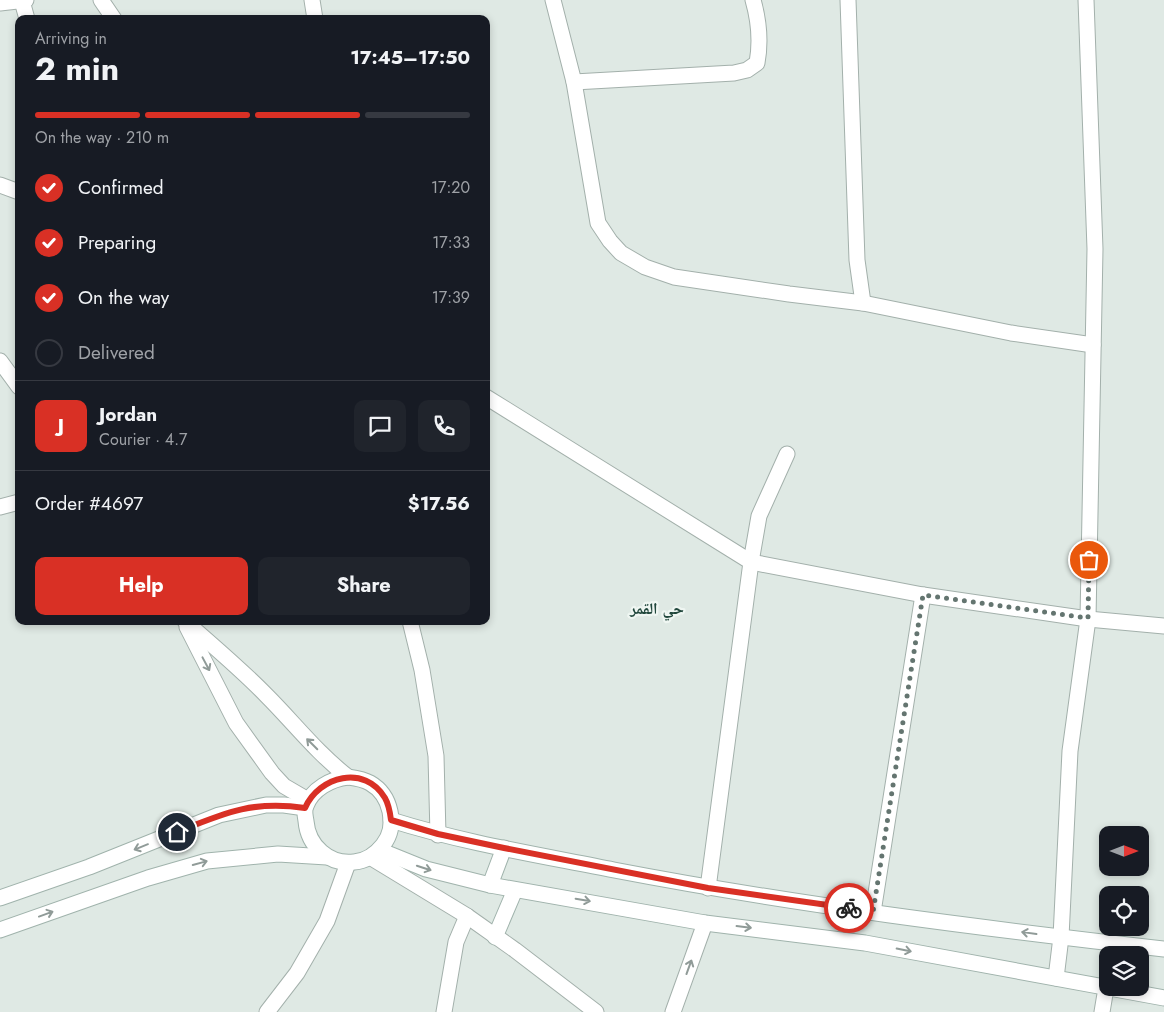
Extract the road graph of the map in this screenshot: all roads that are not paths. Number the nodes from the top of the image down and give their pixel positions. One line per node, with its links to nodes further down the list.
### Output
1 (24, 0): 8 (street); 9 (street)
2 (101, 0): 10 (street)
3 (312, 0): 11 (street)
4 (553, 0): 12 (street)
5 (753, 0): 12 (street)
6 (848, 0): 15 (street)
7 (1086, 0): 16 (street)
8 (0, 4)
9 (26, 15)
10 (111, 15)
11 (314, 15)
12 (574, 82): 15 (street)
13 (0, 185): 14 (street)
14 (15, 191)
15 (863, 303): 16 (street)
16 (1093, 346): 25 (street)
17 (0, 361): 18 (street)
18 (15, 382)
19 (490, 399): 23 (street)
20 (787, 454): 23 (street)
21 (15, 503): 22 (street)
22 (0, 507)
23 (751, 562): 24 (street); 39 (street)
24 (923, 595): 25 (street); 42 (street)
25 (1088, 618): 29 (street); 47 (street)
26 (186, 625): 31 (street, one-way to 31)
27 (189, 625): 30 (street, one-way to 27)
28 (407, 625): 33 (street)
29 (1164, 626)
30 (348, 777): 31 (street); 32 (street)
31 (307, 804): 36 (street); 41 (street, one-way to 41)
32 (391, 820): 33 (street); 35 (street)
33 (438, 834): 34 (street)
34 (504, 848): 38 (street); 39 (street)
35 (374, 854): 37 (street); 38 (street, one-way to 38); 43 (street)
36 (327, 857): 37 (street); 45 (street, one-way to 36)
37 (348, 863): 54 (street)
38 (490, 885): 40 (street)
39 (708, 888): 42 (street)
40 (516, 890): 44 (street, one-way to 44); 46 (street)
41 (0, 898)
42 (873, 912): 47 (street, one-way to 42)
43 (467, 916): 46 (street); 55 (street)
44 (705, 923): 49 (street, one-way to 49); 57 (street, one-way to 44)
45 (0, 930)
46 (495, 937): 56 (street)
47 (1061, 937): 48 (street); 49 (street)
48 (1164, 949)
49 (1056, 978): 50 (street)
50 (1099, 987)
51 (1149, 995): 53 (street)
52 (1105, 996): 58 (street)
53 (1164, 998)
54 (267, 1012)
55 (444, 1012)
56 (596, 1012)
57 (673, 1012)
58 (1102, 1012)

